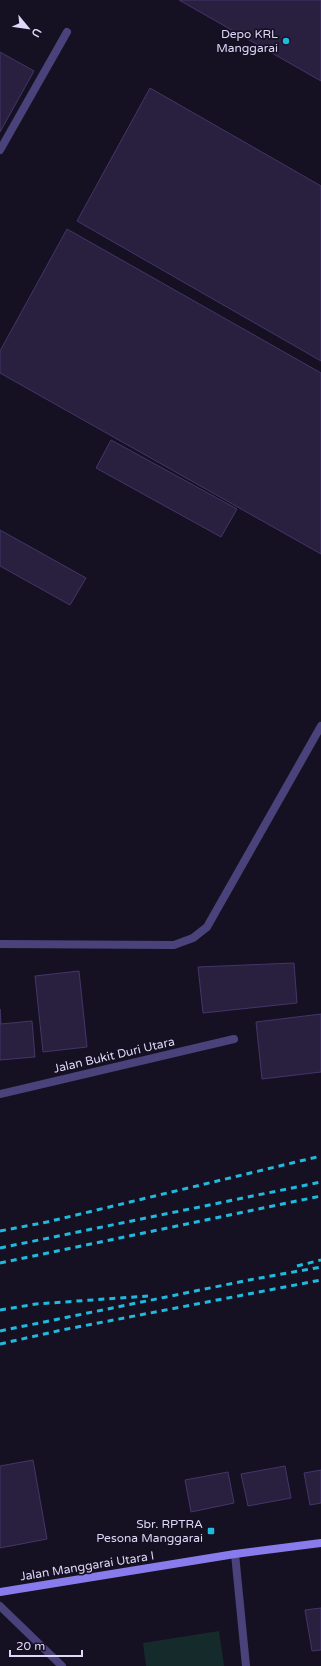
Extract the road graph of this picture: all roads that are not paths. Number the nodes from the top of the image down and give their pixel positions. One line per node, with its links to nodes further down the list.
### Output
1 (67, 32): 2 (street)
2 (0, 150)
3 (321, 726): 4 (street)
4 (0, 944)
5 (234, 1039): 6 (street, Jalan Bukit Duri Utara)
6 (0, 1094)
7 (321, 1543): 8 (street, Jalan Manggarai Utara I)
8 (235, 1554): 9 (street, Jalan Manggarai Utara I); 12 (street)
9 (0, 1592)
10 (0, 1606): 11 (street)
11 (62, 1666)
12 (246, 1666)

